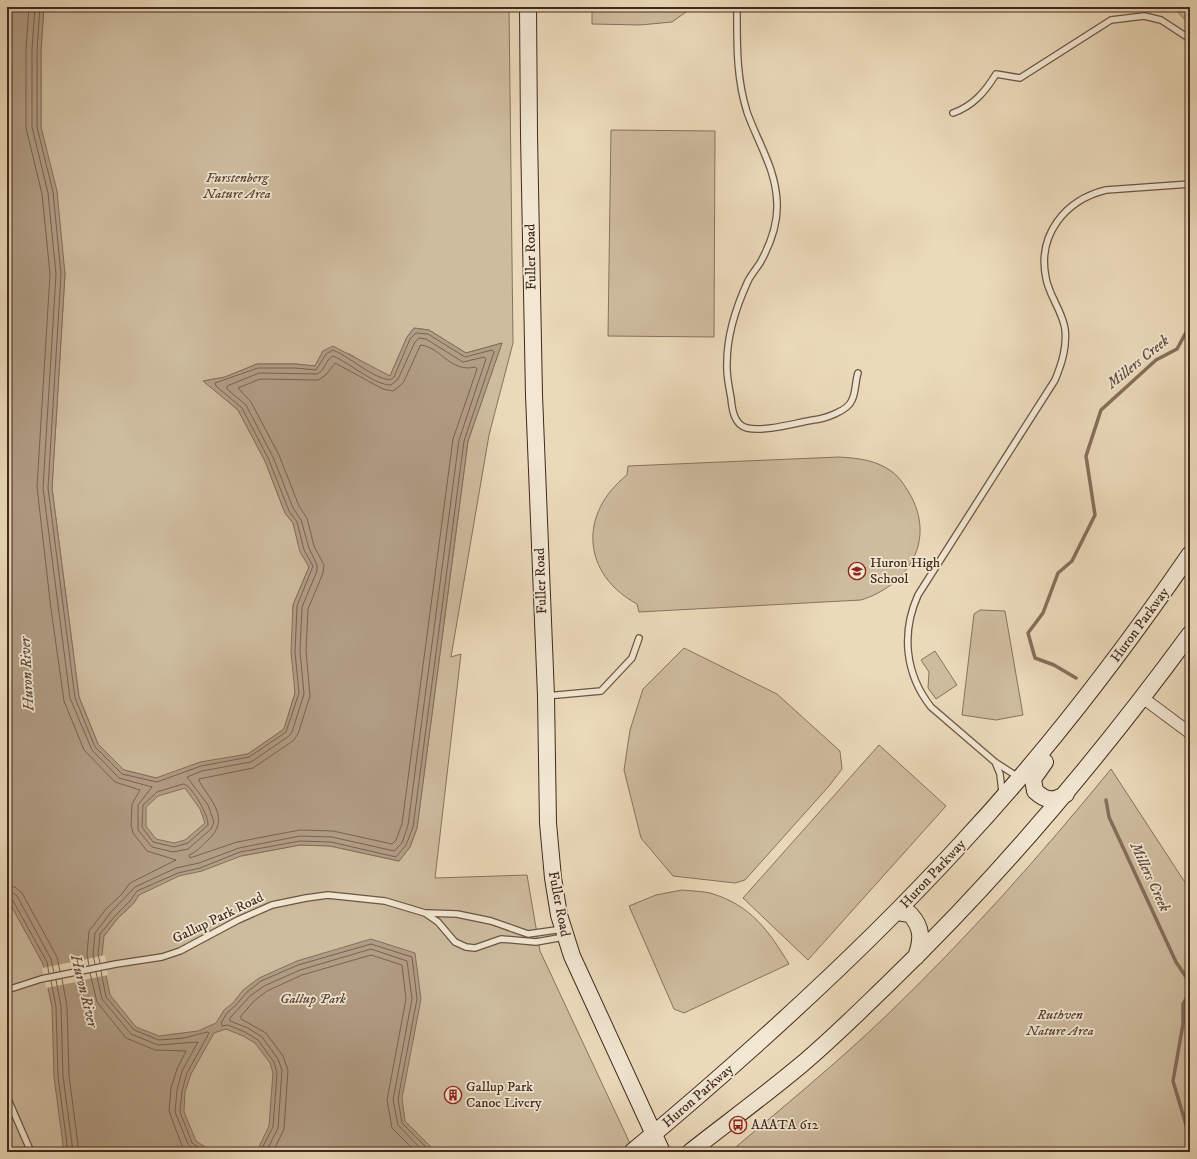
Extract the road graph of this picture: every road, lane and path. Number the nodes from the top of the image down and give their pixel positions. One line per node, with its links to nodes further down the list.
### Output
1 (528, 7): 10 (main road, Fuller Road)
2 (737, 7): 6 (lane)
3 (1190, 39): 4 (lane)
4 (953, 113)
5 (1190, 184): 14 (lane)
6 (858, 373)
7 (1190, 554): 12 (main road, Huron Parkway)
8 (1190, 634): 11 (main road)
9 (639, 638): 10 (lane)
10 (546, 696): 21 (main road, Fuller Road)
11 (1143, 698): 13 (street); 17 (main road)
12 (1076, 710): 15 (main road, Huron Parkway); 16 (main road)
13 (1190, 733)
14 (995, 762): 15 (lane); 18 (lane)
15 (1019, 779): 16 (lane); 18 (main road, Huron Parkway)
16 (1035, 791): 17 (main road)
17 (1066, 794): 22 (main road)
18 (999, 803): 19 (main road, Huron Parkway)
19 (897, 912): 22 (main road); 25 (main road, Huron Parkway)
20 (425, 913): 21 (lane, Gallup Park Road); 21 (lane, Gallup Park Road); 23 (lane, Gallup Park Road)
21 (564, 933): 25 (main road, Fuller Road)
22 (916, 957): 29 (main road)
23 (7, 990)
24 (7, 1098): 26 (lane)
25 (653, 1134): 27 (main road, Huron Parkway); 28 (main road, Fuller Road)
26 (31, 1152)
27 (632, 1152)
28 (662, 1152)
29 (690, 1152)

